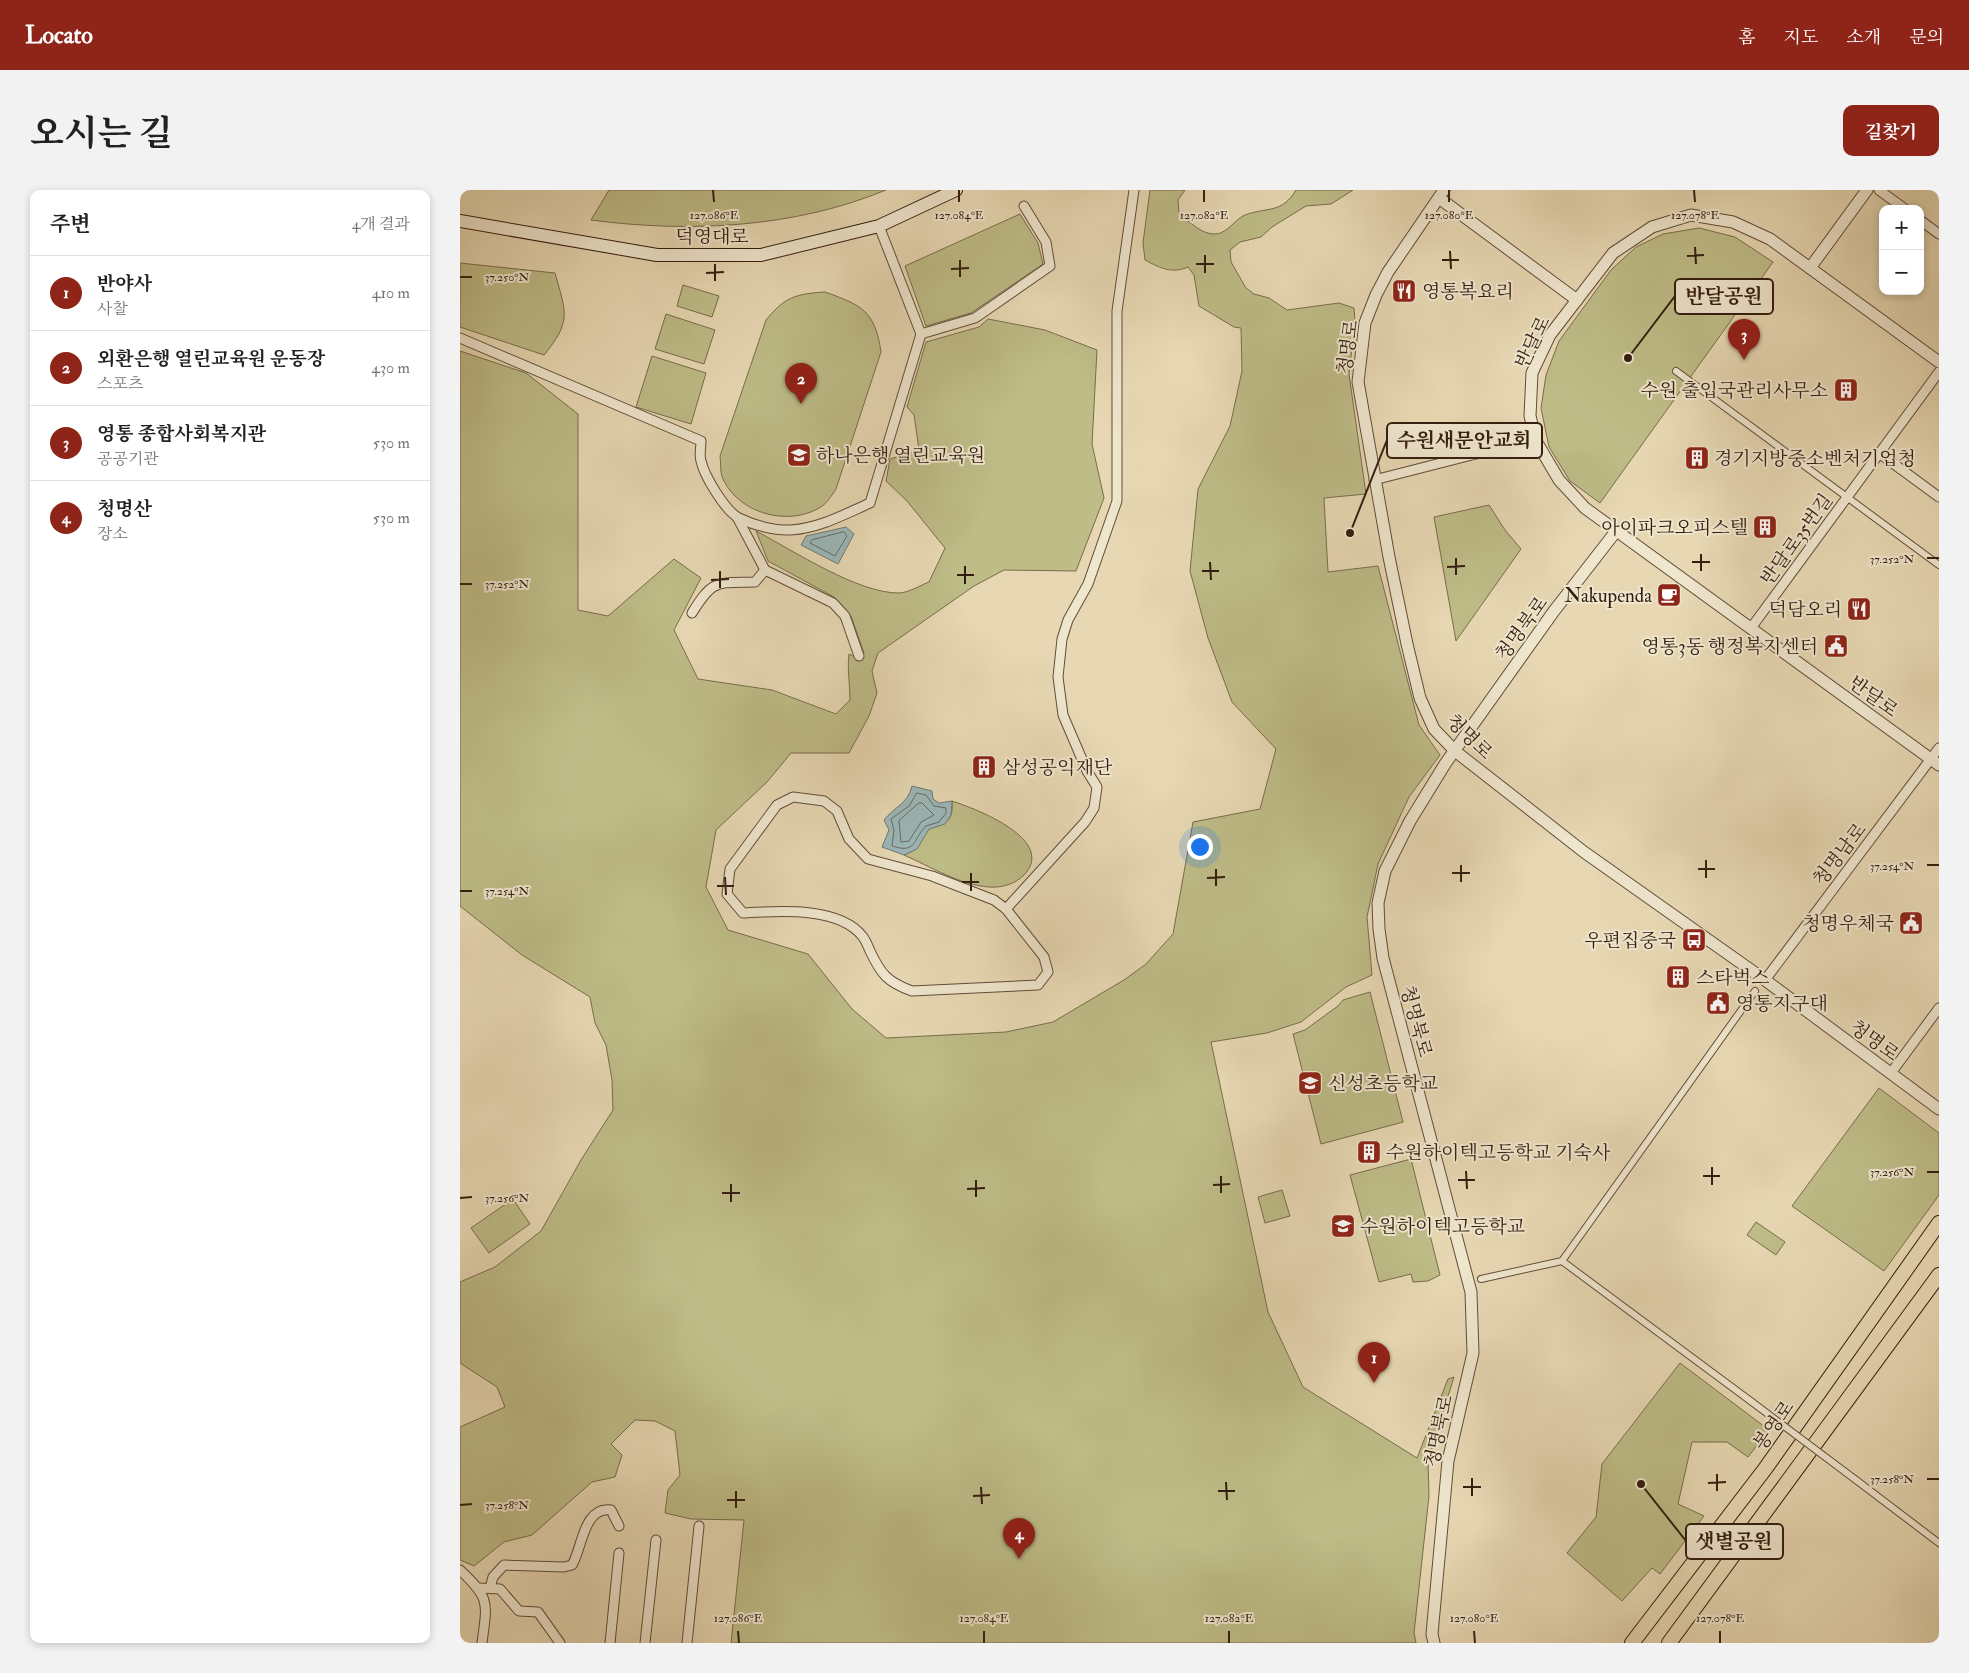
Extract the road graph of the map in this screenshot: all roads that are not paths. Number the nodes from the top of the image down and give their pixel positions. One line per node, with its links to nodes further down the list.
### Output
1 (956, 190): 10 (main road, 덕영대로)
2 (1134, 190): 34 (street)
3 (1867, 190): 12 (street)
4 (1879, 190): 6 (street)
5 (1442, 194): 13 (street); 21 (street, 청명로)
6 (1900, 205)
7 (1024, 206): 14 (street)
8 (460, 221): 10 (main road, 덕영대로)
9 (1924, 223): 11 (street)
10 (879, 226): 14 (street)
11 (1939, 234)
12 (1810, 268): 13 (street, 반달로); 16 (street, 반달로)
13 (1577, 300): 19 (street, 반달로)
14 (921, 334): 24 (street)
15 (460, 338): 24 (street)
16 (1939, 362)
17 (1676, 371): 22 (street)
18 (1939, 372): 20 (street, 반달로35번길)
19 (1536, 441): 21 (street); 25 (street, 반달로)
20 (1880, 453): 22 (street, 반달로35번길); 23 (street)
21 (1374, 480): 32 (street, 청명로)
22 (1847, 497): 26 (street); 29 (street, 반달로35번길)
23 (1939, 497)
24 (737, 517): 27 (street)
25 (1616, 530): 29 (street, 반달로); 32 (street, 청명북로)
26 (1939, 565)
27 (765, 570): 28 (street); 30 (street)
28 (692, 614)
29 (1751, 628): 33 (street, 반달로)
30 (859, 656)
31 (1939, 748): 33 (street, 청명남로)
32 (1455, 752): 35 (street, 청명로); 57 (street, 청명북로)
33 (1935, 762): 35 (street, 청명남로)
34 (1006, 909): 34 (street)
35 (1765, 980): 38 (street, 청명로)
36 (1755, 991): 41 (street)
37 (1939, 1008): 38 (street)
38 (1891, 1073): 39 (street, 청명로)
39 (1939, 1109)
40 (1939, 1224): 58 (main road, 봉영로)
41 (1562, 1261): 43 (street); 47 (street, bridge)
42 (1939, 1275): 59 (main road)
43 (1481, 1279)
44 (619, 1526): 51 (street)
45 (699, 1526): 56 (street)
46 (656, 1540): 55 (street)
47 (1939, 1543)
48 (619, 1553): 54 (street)
49 (460, 1570): 50 (street)
50 (478, 1588): 51 (street); 52 (street)
51 (490, 1588): 53 (street)
52 (482, 1643)
53 (560, 1643)
54 (610, 1643)
55 (645, 1643)
56 (687, 1643)
57 (1434, 1643)
58 (1632, 1643)
59 (1669, 1643)

